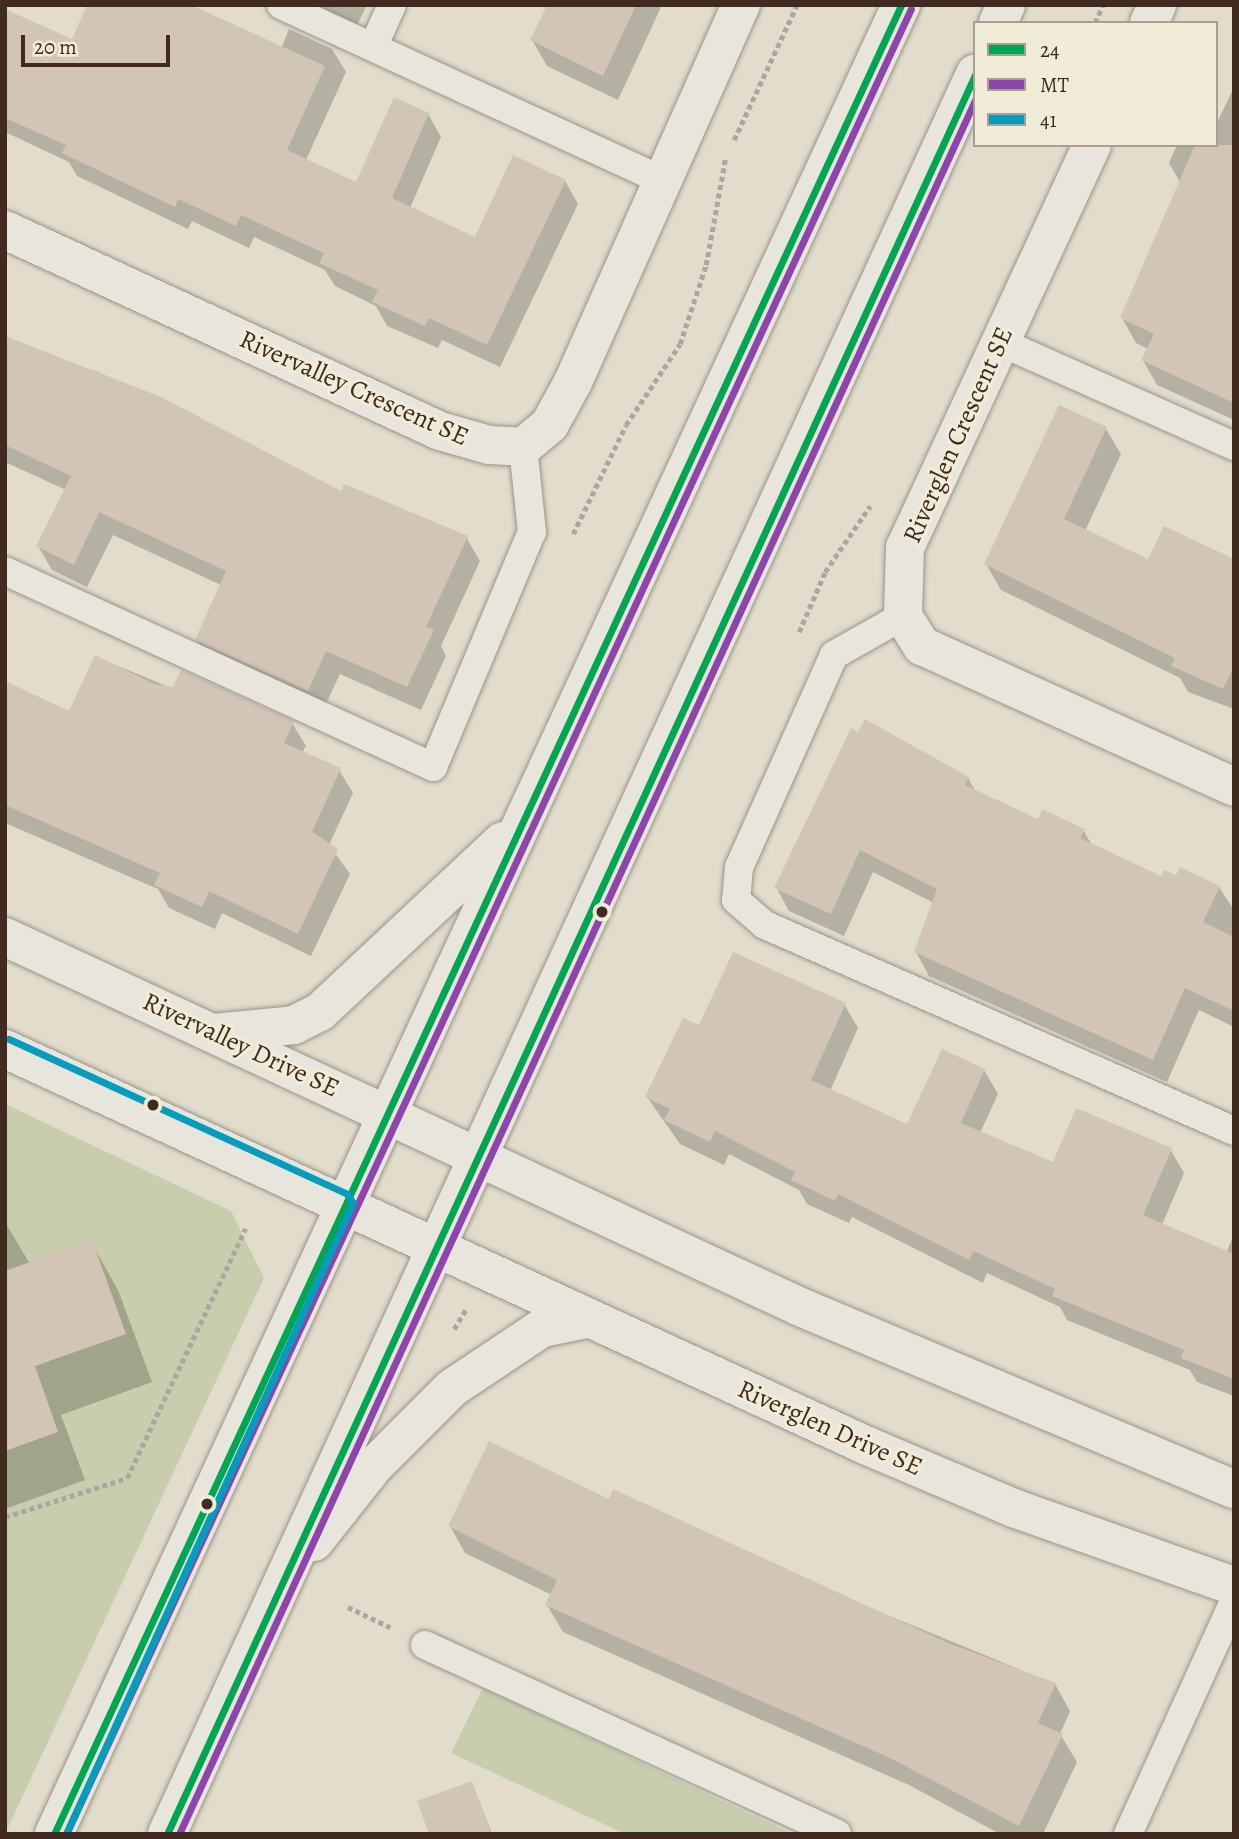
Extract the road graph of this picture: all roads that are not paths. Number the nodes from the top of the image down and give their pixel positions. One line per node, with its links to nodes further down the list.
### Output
1 (281, 5): 9 (lane)
2 (393, 5): 9 (lane)
3 (741, 5): 12 (main road)
4 (901, 5): 20 (main road)
5 (1006, 5): 7 (main road)
6 (1157, 5): 8 (main road)
7 (999, 21)
8 (1150, 21)
9 (373, 47): 12 (lane)
10 (973, 78): 26 (main road)
11 (1091, 147): 14 (main road, Riverglen Crescent SE)
12 (664, 181): 16 (main road)
13 (5, 230): 16 (main road, Rivervalley Crescent SE)
14 (1000, 342): 15 (lane); 18 (main road, Riverglen Crescent SE)
15 (1234, 446)
16 (523, 447): 17 (lane)
17 (5, 571)
18 (903, 616): 19 (main road); 25 (lane)
19 (1234, 787)
20 (524, 819): 22 (main road); 24 (main road)
21 (5, 937): 22 (main road, Rivervalley Drive SE)
22 (214, 1033): 24 (main road, Rivervalley Drive SE)
23 (5, 1049): 27 (main road)
24 (386, 1111): 26 (main road, Rivervalley Drive SE); 27 (main road)
25 (1234, 1131)
26 (477, 1154): 28 (main road); 30 (main road)
27 (343, 1204): 28 (main road); 35 (main road)
28 (435, 1247): 29 (main road, Riverglen Drive SE); 32 (main road)
29 (587, 1319): 31 (main road, Riverglen Drive SE); 32 (main road)
30 (1234, 1489)
31 (1234, 1586)
32 (274, 1594): 36 (main road)
33 (1234, 1601): 38 (lane)
34 (425, 1645): 37 (lane)
35 (54, 1834)
36 (167, 1834)
37 (837, 1834)
38 (1128, 1834)

